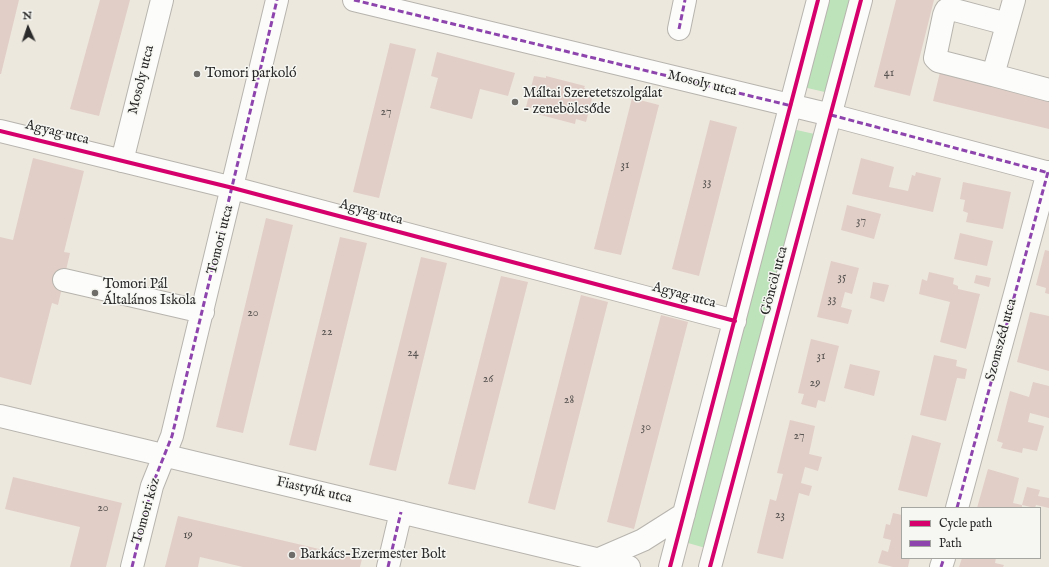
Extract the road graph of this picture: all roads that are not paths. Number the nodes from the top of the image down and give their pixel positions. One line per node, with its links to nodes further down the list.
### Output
1 (162, 0): 15 (street, Mosoly utca)
2 (278, 0): 17 (street, Tomori utca)
3 (354, 0): 12 (street, Mosoly utca)
4 (685, 0): 9 (street)
5 (818, 0): 12 (street, Göncöl utca)
6 (861, 0): 13 (street, Göncöl utca)
7 (1014, 0): 8 (street)
8 (1007, 24): 10 (street); 10 (street)
9 (679, 29)
10 (993, 75): 11 (street)
11 (1049, 90)
12 (792, 106): 13 (street, Mosoly utca); 20 (street, Göncöl utca)
13 (831, 115): 16 (street, Mosoly utca); 31 (street, Göncöl utca)
14 (0, 131): 15 (street, Agyag utca)
15 (122, 161): 17 (street, Agyag utca)
16 (1048, 173): 23 (street, Szomszéd utca)
17 (233, 188): 19 (street, Tomori utca); 20 (street, Agyag utca)
18 (64, 280): 19 (street)
19 (203, 312): 22 (street, Tomori utca)
20 (735, 321): 25 (street, Göncöl utca)
21 (0, 416): 22 (street, Fiastyúk utca)
22 (164, 455): 24 (street, Fiastyúk utca); 27 (street, Tomori köz)
23 (957, 507)
24 (401, 512): 26 (street, Fiastyúk utca); 28 (street)
25 (684, 514): 26 (street); 30 (street, Göncöl utca)
26 (599, 559): 29 (street, Fiastyúk utca)
27 (132, 567)
28 (388, 567)
29 (628, 567)
30 (670, 567)
31 (710, 567)

